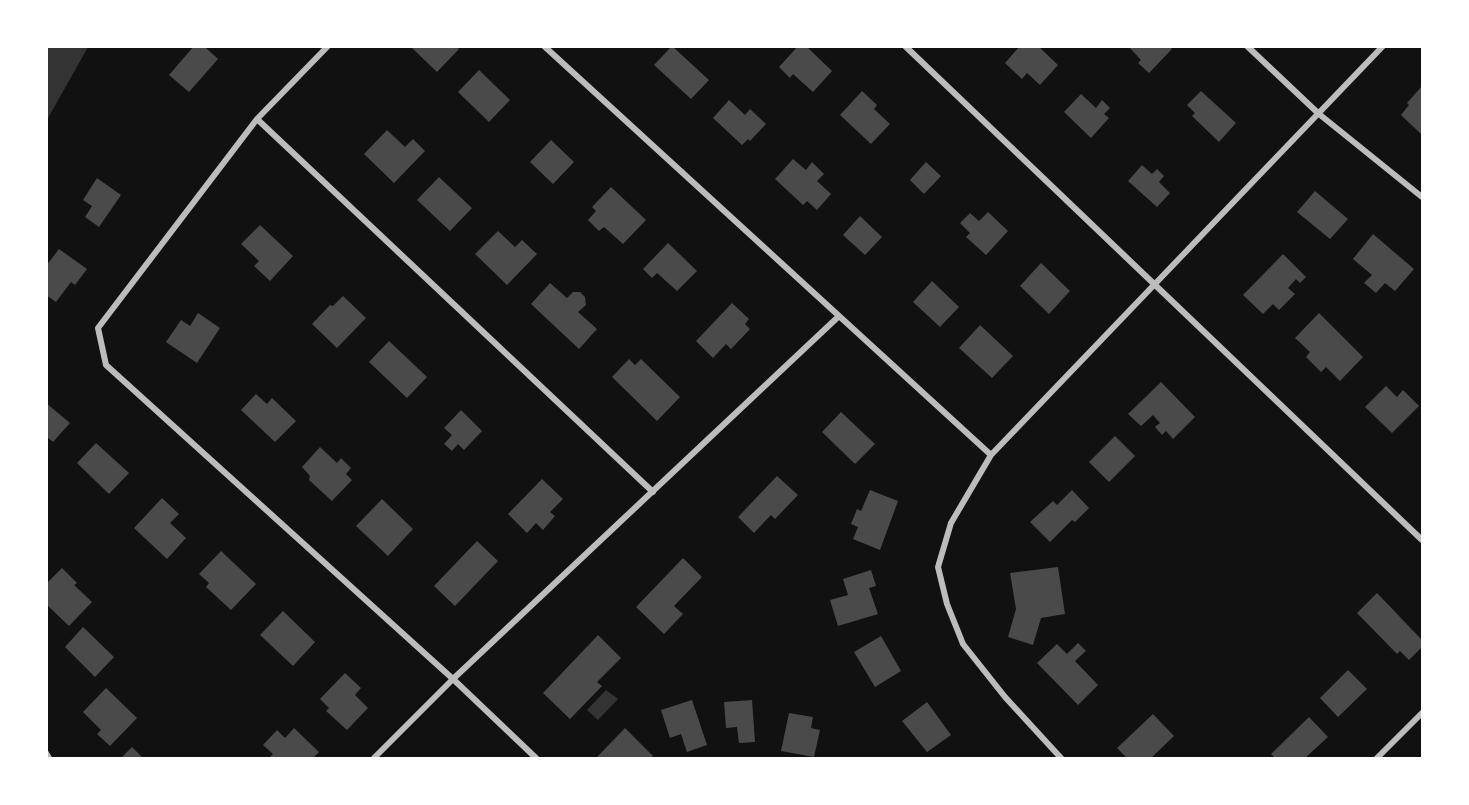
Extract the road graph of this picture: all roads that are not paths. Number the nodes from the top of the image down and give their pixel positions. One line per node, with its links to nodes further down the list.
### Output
1 (328, 46): 7 (street)
2 (544, 46): 10 (street)
3 (905, 46): 9 (street)
4 (1247, 46): 6 (street)
5 (1383, 46): 6 (street)
6 (1319, 114): 8 (street); 9 (street)
7 (257, 119): 12 (street); 14 (street)
8 (1422, 197)
9 (1155, 284): 11 (street); 13 (street)
10 (838, 317): 11 (street); 12 (street)
11 (991, 455): 20 (street)
12 (653, 492): 14 (street)
13 (1422, 540)
14 (453, 679): 18 (street); 19 (street)
15 (1422, 713): 21 (street)
16 (46, 753): 17 (street)
17 (49, 759)
18 (374, 759)
19 (536, 759)
20 (1061, 759)
21 (1377, 759)

